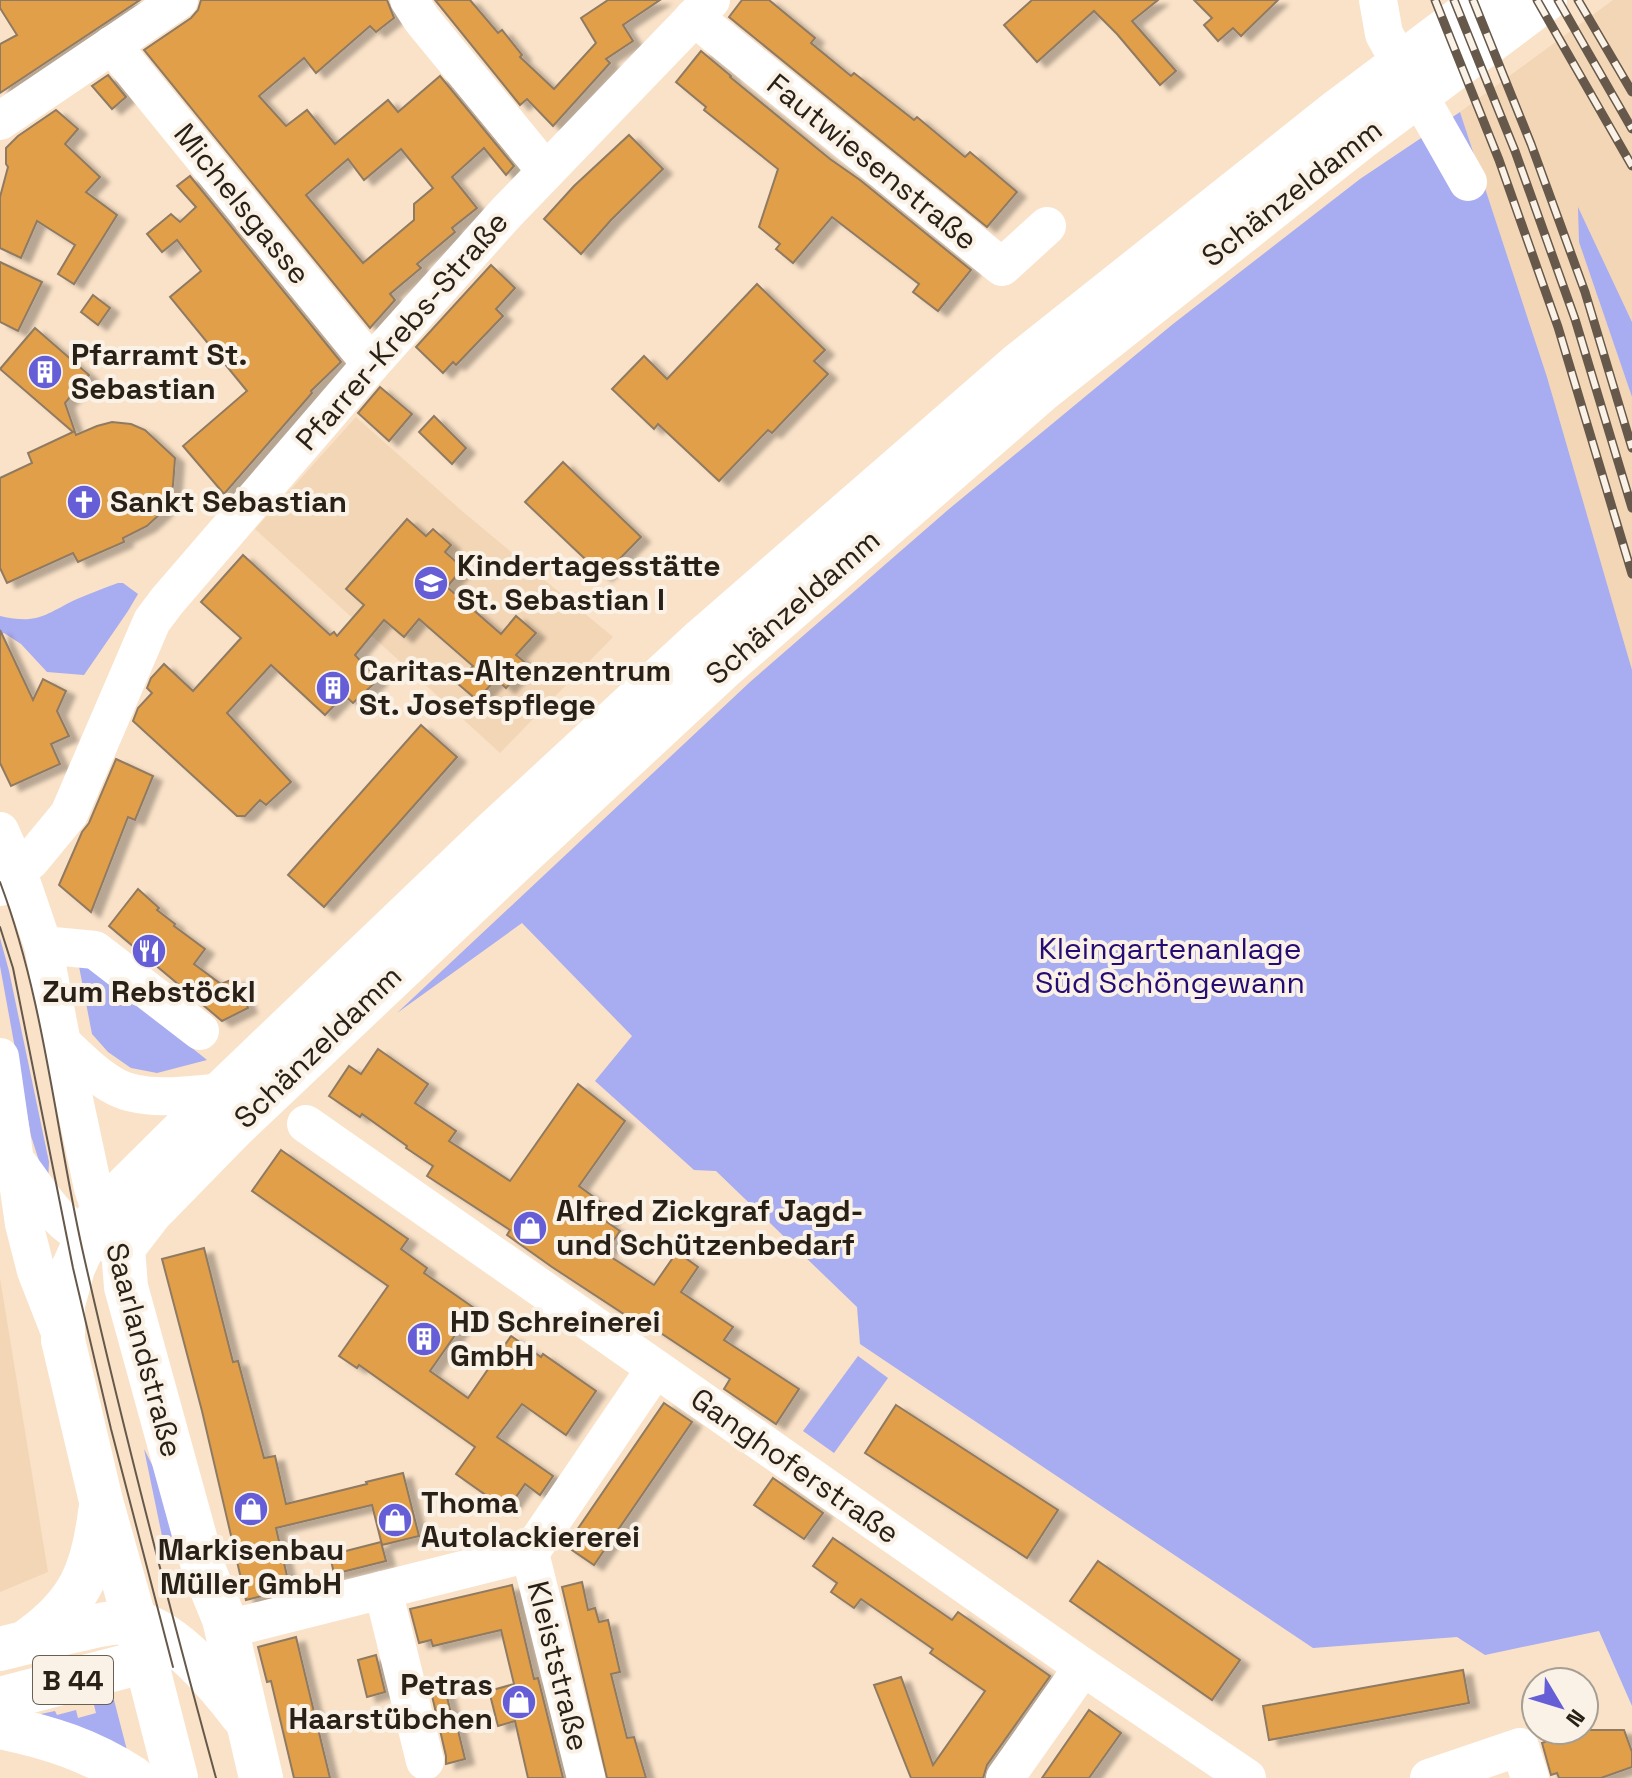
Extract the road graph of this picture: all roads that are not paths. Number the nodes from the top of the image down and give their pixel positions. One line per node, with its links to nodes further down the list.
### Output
1 (179, 0): 7 (street)
2 (409, 0): 10 (street)
3 (1378, 0): 11 (street)
4 (1486, 0): 9 (main road, Schänzeldamm)
5 (1545, 0): 9 (main road, Schänzeldamm)
6 (703, 9): 10 (street, Pfarrer-Krebs-Straße); 12 (street, Fautwiesenstraße)
7 (112, 45): 8 (street); 13 (street, Michelsgasse)
8 (0, 121)
9 (1348, 125): 20 (main road, Schänzeldamm); 23 (main road, Schänzeldamm)
10 (546, 171): 13 (street, Pfarrer-Krebs-Straße)
11 (1468, 182)
12 (1047, 226)
13 (371, 364): 15 (street, Pfarrer-Krebs-Straße)
14 (0, 831): 15 (street, Saarlandstraße)
15 (9, 880): 16 (street, Saarlandstraße)
16 (43, 945): 17 (street); 18 (street, Saarlandstraße)
17 (200, 1031)
18 (62, 1043): 20 (street); 23 (street, Saarlandstraße)
19 (0, 1057): 22 (street)
20 (222, 1092): 23 (main road, Schänzeldamm)
21 (306, 1124): 25 (street, Ganghoferstraße)
22 (16, 1161): 23 (street); 24 (street)
23 (104, 1232): 24 (main road, Schänzeldamm); 28 (main road, Saarlandstraße)
24 (63, 1322): 26 (main road)
25 (655, 1369): 27 (street); 33 (street, Ganghoferstraße)
26 (101, 1501): 31 (main road); 32 (main road)
27 (530, 1553): 29 (street); 41 (street, Kleiststraße)
28 (206, 1576): 30 (main road, Saarlandstraße); 31 (main road)
29 (383, 1590): 30 (street); 37 (street)
30 (227, 1629): 35 (main road, Saarlandstraße)
31 (151, 1642): 32 (main road, B 44); 34 (main road, B 44); 35 (main road); 39 (main road, B 44)
32 (12, 1646)
33 (1083, 1667): 42 (street); 43 (street, Ganghoferstraße)
34 (0, 1699)
35 (248, 1723): 40 (main road, Saarlandstraße)
36 (0, 1727): 38 (main road)
37 (425, 1761)
38 (133, 1778)
39 (176, 1778)
40 (261, 1778)
41 (586, 1778)
42 (1005, 1778)
43 (1247, 1778)
44 (1429, 1778): 45 (street)
45 (1530, 1778)

